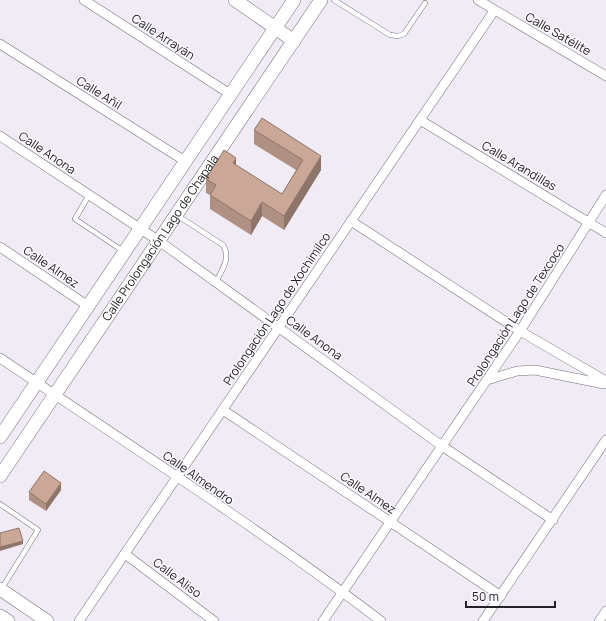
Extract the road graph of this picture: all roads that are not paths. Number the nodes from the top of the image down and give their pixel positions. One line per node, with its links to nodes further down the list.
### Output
1 (84, 0): 13 (street, Calle Arrayán)
2 (235, 0): 9 (main road)
3 (294, 0): 9 (main road, Calle Prolongación Lago de Chapala)
4 (322, 0): 10 (main road, Calle Prolongación Lago de Chapala)
5 (334, 0): 7 (lane)
6 (478, 0): 8 (street, Calle Satélite)
7 (425, 3)
8 (494, 11): 12 (street, Calle Satélite); 14 (street, Prolongación Lago de Xochimilco)
9 (275, 28): 10 (main road); 13 (main road, Calle Prolongación Lago de Chapala)
10 (294, 41): 19 (main road, Calle Prolongación Lago de Chapala)
11 (0, 44): 16 (street, Calle Añil)
12 (606, 76)
13 (230, 94): 16 (main road, Calle Prolongación Lago de Chapala)
14 (420, 120): 20 (street, Prolongación Lago de Xochimilco); 21 (street, Calle Arandillas)
15 (0, 136): 17 (street, Calle Anona)
16 (185, 161): 22 (main road, Calle Prolongación Lago de Chapala)
17 (89, 195): 22 (street, Calle Anona); 26 (lane)
18 (606, 195): 21 (street, Prolongación Lago de Texcoco)
19 (177, 215): 24 (main road, Calle Prolongación Lago de Chapala); 27 (lane)
20 (351, 221): 29 (street, Prolongación Lago de Xochimilco); 30 (street)
21 (590, 223): 23 (street, Calle Arandillas); 30 (street, Prolongación Lago de Texcoco)
22 (140, 229): 24 (street, Calle Anona); 26 (main road, Calle Prolongación Lago de Chapala)
23 (606, 233)
24 (159, 241): 27 (street, Calle Anona); 36 (main road, Calle Prolongación Lago de Chapala)
25 (0, 247): 28 (street, Calle Almez)
26 (124, 252): 28 (main road, Calle Prolongación Lago de Chapala)
27 (216, 282): 29 (street, Calle Anona)
28 (88, 306): 34 (main road, Calle Prolongación Lago de Chapala)
29 (279, 327): 37 (street, Prolongación Lago de Xochimilco); 40 (street, Calle Anona)
30 (520, 331): 32 (street, Prolongación Lago de Texcoco); 33 (street)
31 (0, 358): 34 (street, Calle Almendro)
32 (487, 380): 35 (street); 40 (street, Prolongación Lago de Texcoco)
33 (606, 381)
34 (36, 383): 36 (street, Calle Almendro); 38 (main road, Calle Prolongación Lago de Chapala)
35 (606, 385)
36 (55, 395): 42 (main road, Calle Prolongación Lago de Chapala); 43 (street, Calle Almendro)
37 (223, 410): 43 (street, Prolongación Lago de Xochimilco); 46 (street, Calle Almez)
38 (0, 437)
39 (606, 440): 41 (street)
40 (442, 446): 45 (street, Calle Anona); 46 (street, Prolongación Lago de Texcoco)
41 (603, 450): 45 (street)
42 (0, 476)
43 (177, 477): 47 (street, Prolongación Lago de Xochimilco); 49 (street, Calle Almendro)
44 (0, 504): 48 (lane)
45 (553, 520): 50 (street)
46 (390, 522): 49 (street, Prolongación Lago de Texcoco); 50 (street, Calle Almez)
47 (125, 554): 55 (street, Prolongación Lago de Xochimilco); 56 (street, Calle Aliso)
48 (0, 589): 54 (main road)
49 (343, 592): 57 (street, Prolongación Lago de Texcoco); 58 (street, Calle Almendro)
50 (501, 596): 59 (street)
51 (606, 611): 60 (street)
52 (0, 616): 53 (main road)
53 (8, 621)
54 (46, 621)
55 (79, 621)
56 (214, 621)
57 (323, 621)
58 (381, 621)
59 (483, 621)
60 (599, 621)

